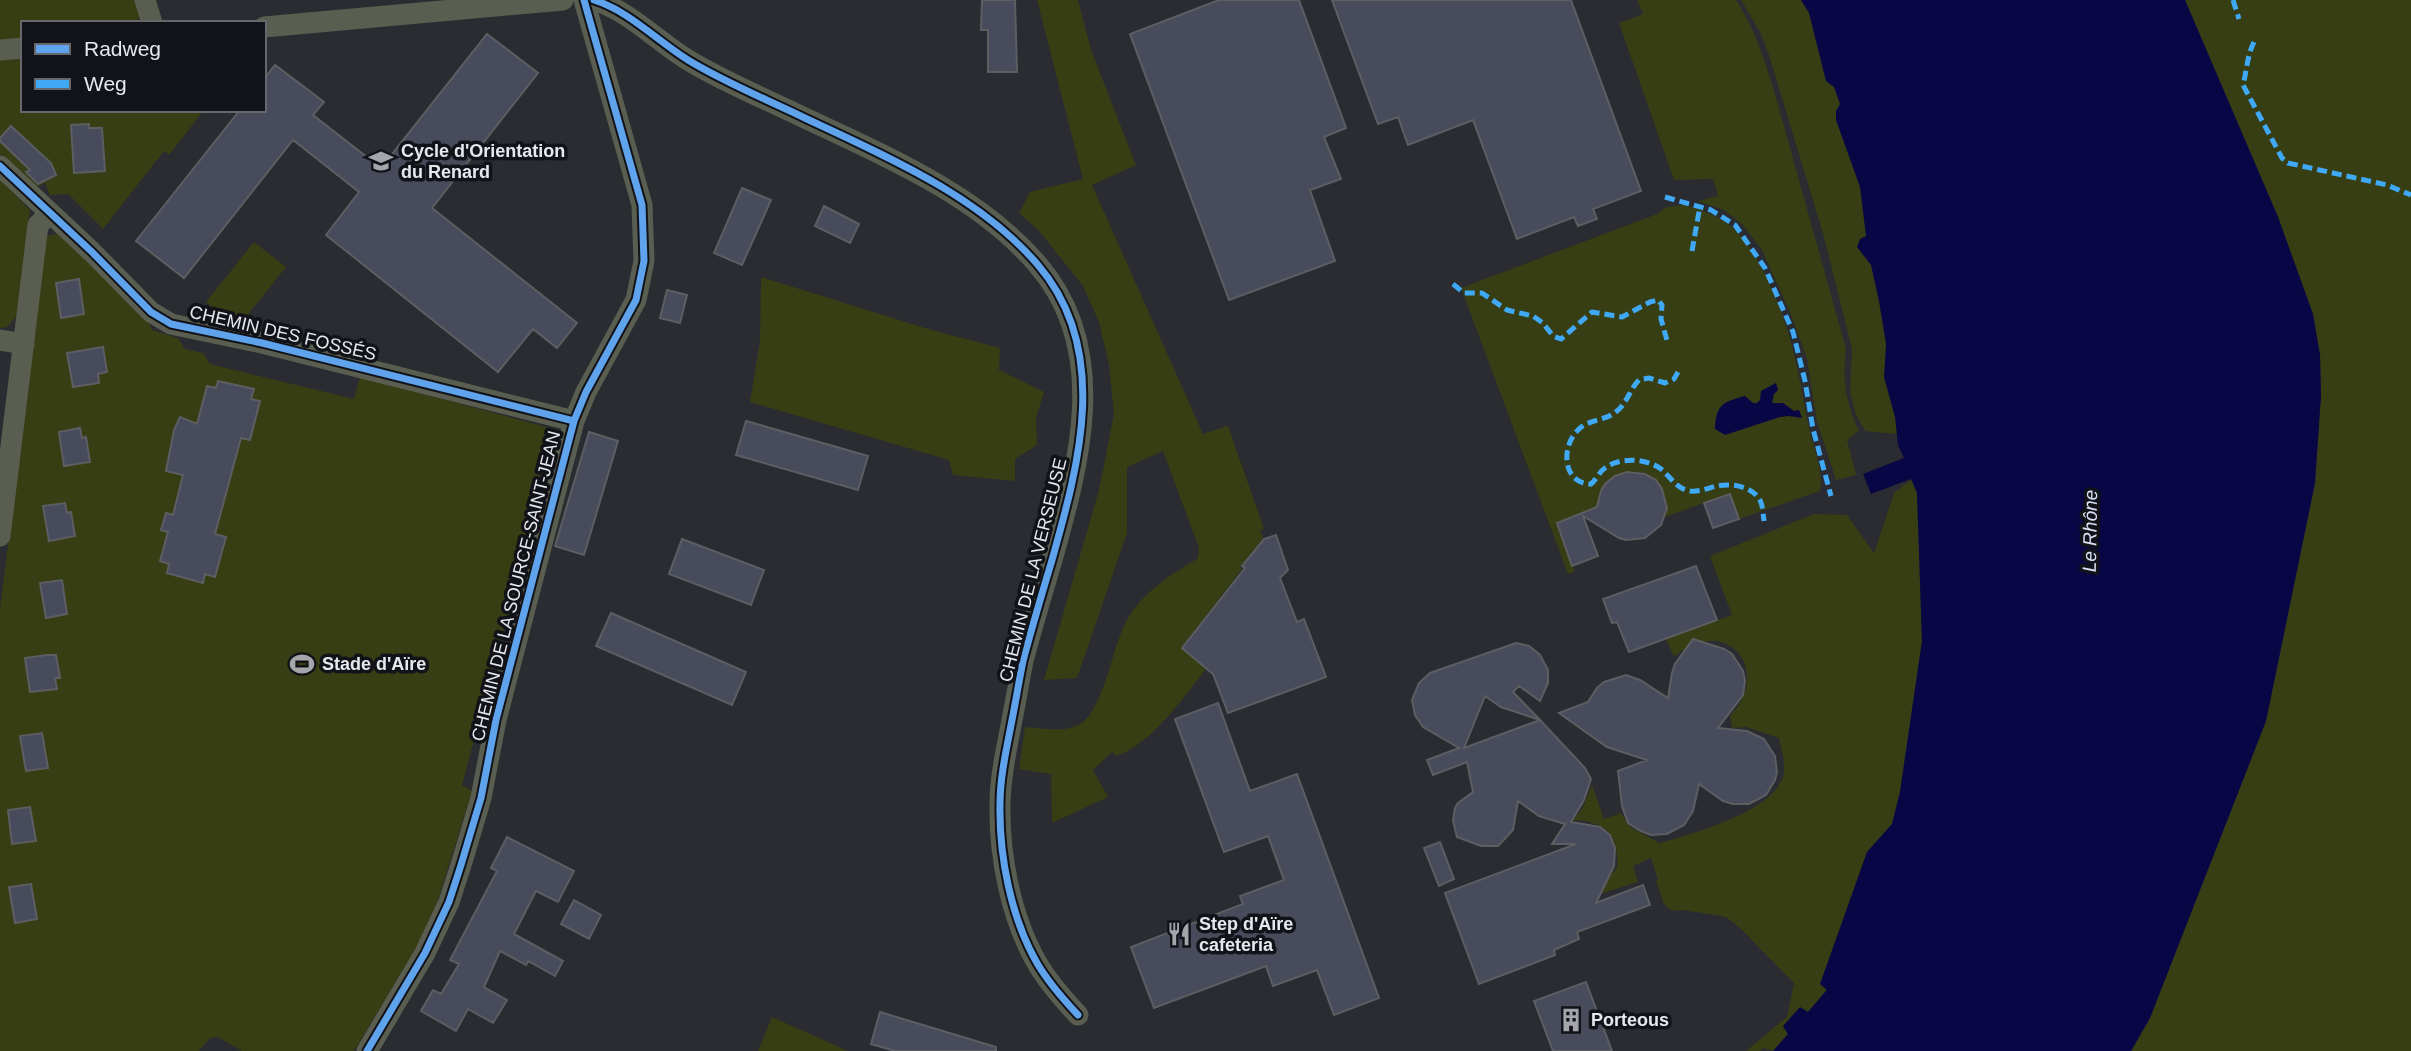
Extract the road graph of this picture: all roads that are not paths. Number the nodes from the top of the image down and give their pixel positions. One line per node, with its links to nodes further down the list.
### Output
1 (145, 0): 5 (street)
2 (563, 0): 6 (street)
3 (584, 0): 13 (street, CHEMIN DE LA SOURCE-SAINT-JEAN)
4 (594, 0): 15 (street, CHEMIN DE LA VERSEUSE)
5 (151, 21)
6 (266, 27)
7 (21, 48): 8 (street)
8 (0, 50)
9 (0, 166): 10 (street, CHEMIN DES FOSSÉS)
10 (49, 214): 12 (street); 13 (street, CHEMIN DES FOSSÉS)
11 (0, 340): 12 (street)
12 (24, 344): 14 (street)
13 (574, 421): 16 (street, CHEMIN DE LA SOURCE-SAINT-JEAN)
14 (0, 536)
15 (1078, 1015)
16 (367, 1051)

